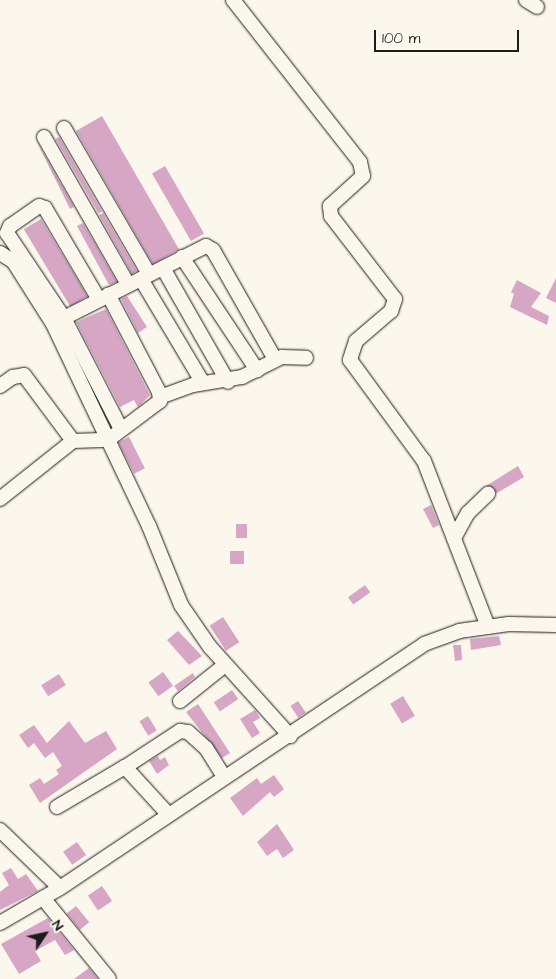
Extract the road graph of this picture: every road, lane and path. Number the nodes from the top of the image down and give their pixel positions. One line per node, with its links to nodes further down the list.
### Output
1 (233, 0): 22 (street)
2 (64, 128): 7 (street)
3 (44, 137): 7 (street)
4 (0, 253): 9 (street)
5 (182, 257): 6 (street); 11 (street); 12 (street)
6 (163, 268): 7 (street); 13 (street)
7 (140, 279): 8 (street); 14 (street)
8 (103, 296): 9 (street); 9 (street); 16 (street)
9 (58, 321): 17 (street); 18 (street)
10 (306, 358): 11 (street)
11 (275, 359): 12 (street)
12 (257, 370): 13 (street)
13 (228, 382): 14 (street)
14 (203, 383): 16 (street)
15 (0, 386): 19 (street)
16 (160, 397): 17 (street)
17 (121, 429): 18 (street)
18 (108, 440): 19 (street); 25 (street)
19 (73, 441): 21 (street)
20 (488, 494): 22 (street)
21 (0, 498)
22 (454, 538): 24 (street)
23 (556, 625): 24 (street)
24 (488, 627): 27 (street)
25 (225, 665): 26 (street); 27 (street)
26 (180, 701)
27 (290, 736): 29 (street)
28 (125, 766): 29 (street); 30 (street); 31 (street)
29 (224, 777): 31 (street)
30 (57, 807)
31 (168, 814): 33 (street)
32 (0, 830): 33 (street)
33 (60, 888): 34 (street)
34 (44, 898): 35 (street); 36 (street)
35 (0, 923)
36 (108, 979)

